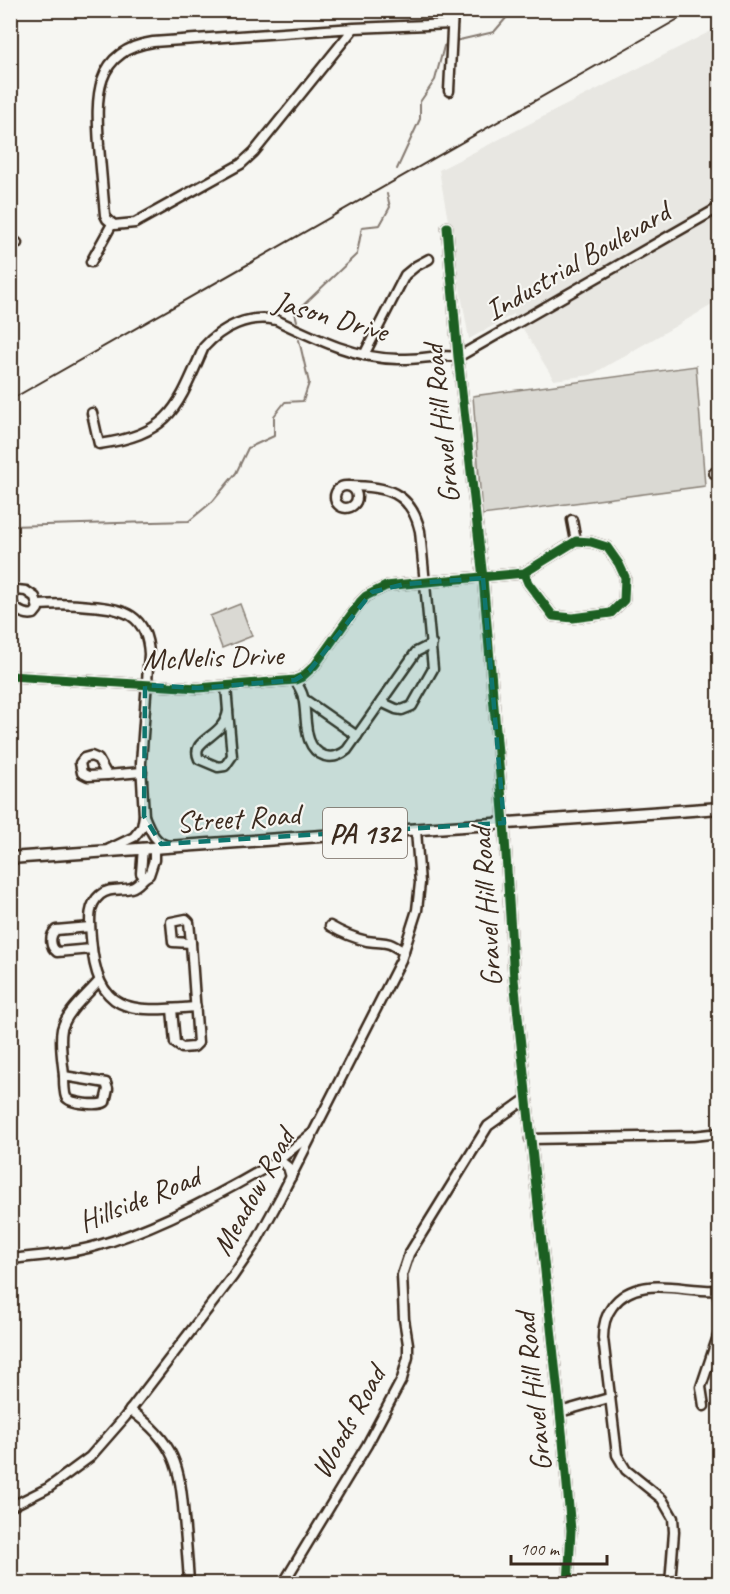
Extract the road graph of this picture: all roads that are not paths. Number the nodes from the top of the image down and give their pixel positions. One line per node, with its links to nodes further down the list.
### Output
1 (453, 10): 3 (street)
2 (354, 28): 3 (street); 6 (street); 6 (street)
3 (452, 28): 4 (street)
4 (448, 91)
5 (720, 207): 11 (street, Industrial Boulevard)
6 (112, 224): 9 (street)
7 (447, 227): 11 (street, Gravel Hill Road)
8 (429, 259): 10 (street)
9 (91, 262)
10 (363, 355): 11 (street, Jason Drive); 12 (street, Jason Drive)
11 (458, 357): 17 (street, Gravel Hill Road)
12 (92, 413)
13 (349, 486): 18 (street)
14 (572, 519): 15 (street)
15 (576, 541): 16 (street); 16 (street)
16 (524, 573): 17 (street, McNelis Drive)
17 (483, 578): 18 (street, McNelis Drive); 33 (street, Gravel Hill Road)
18 (425, 582): 20 (street); 22 (street, McNelis Drive)
19 (38, 605): 23 (street)
20 (432, 644): 26 (street); 26 (street)
21 (10, 676): 23 (street, McNelis Drive)
22 (295, 680): 24 (street, McNelis Drive); 25 (street)
23 (145, 685): 24 (street, McNelis Drive); 29 (street)
24 (226, 686): 27 (street)
25 (304, 699): 28 (street); 28 (street)
26 (381, 702): 28 (street)
27 (228, 711): 27 (street)
28 (357, 736)
29 (142, 772): 30 (street); 32 (street)
30 (107, 776)
31 (720, 808): 33 (main road, Street Road / PA 132)
32 (144, 816): 35 (street); 37 (street)
33 (504, 823): 34 (main road, Street Road / PA 132); 48 (street, Gravel Hill Road)
34 (416, 830): 35 (main road, Street Road / PA 132); 43 (street, Meadow Road)
35 (174, 847): 36 (main road, Street Road / PA 132)
36 (149, 848): 37 (main road, Street Road / PA 132); 40 (street)
37 (104, 851): 38 (main road, Street Road / PA 132)
38 (10, 858)
39 (330, 926): 43 (street)
40 (90, 927): 42 (street); 42 (street)
41 (191, 943): 45 (street)
42 (92, 949): 44 (street)
43 (404, 952): 49 (street, Meadow Road)
44 (99, 981): 46 (street); 47 (street)
45 (196, 1007): 46 (street); 46 (street)
46 (172, 1009)
47 (64, 1076): 47 (street)
48 (526, 1099): 51 (street, Gravel Hill Road); 64 (street, Woods Road)
49 (313, 1133): 52 (street, Hillside Road); 53 (street, Meadow Road)
50 (720, 1133): 51 (street)
51 (530, 1139): 61 (street, Gravel Hill Road)
52 (279, 1161): 53 (street); 54 (street, Hillside Road)
53 (291, 1177): 60 (street, Meadow Road)
54 (10, 1259)
55 (718, 1290): 56 (street); 58 (street)
56 (720, 1309)
57 (720, 1330): 59 (street)
58 (609, 1398): 61 (street); 66 (street)
59 (704, 1406)
60 (130, 1410): 62 (street, Meadow Road); 63 (street)
61 (560, 1412): 65 (street, Gravel Hill Road)
62 (10, 1507)
63 (189, 1584)
64 (283, 1584)
65 (569, 1584)
66 (670, 1584)

